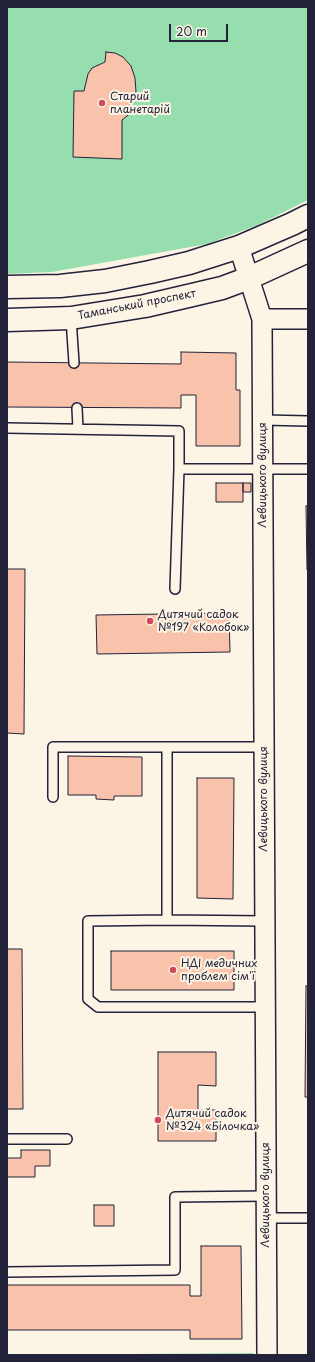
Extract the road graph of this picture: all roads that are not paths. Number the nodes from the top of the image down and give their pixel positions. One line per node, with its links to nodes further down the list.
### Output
1 (308, 216): 2 (street)
2 (239, 247): 4 (street, Левицького вулиця); 5 (street)
3 (308, 252): 4 (street, Таманський проспект)
4 (249, 278): 6 (street, Таманський проспект); 7 (street, Левицького вулиця)
5 (7, 287)
6 (71, 318): 9 (street, Таманський проспект); 10 (lane)
7 (262, 319): 8 (street); 12 (street, Левицького вулиця)
8 (308, 319)
9 (7, 320)
10 (74, 363)
11 (77, 408): 15 (lane)
12 (263, 420): 13 (lane); 18 (street, Левицького вулиця)
13 (308, 421)
14 (7, 428): 15 (lane)
15 (78, 429): 16 (lane)
16 (179, 469): 18 (lane); 19 (lane)
17 (308, 469): 18 (lane)
18 (263, 470): 21 (street, Левицького вулиця)
19 (175, 589)
20 (167, 748): 21 (lane); 22 (lane); 23 (lane)
21 (264, 748): 24 (street, Левицького вулиця)
22 (53, 798)
23 (167, 920): 24 (lane); 25 (lane)
24 (265, 921): 25 (street, Левицького вулиця)
25 (265, 1007): 28 (street, Левицького вулиця)
26 (7, 1139): 27 (lane)
27 (67, 1139)
28 (266, 1196): 29 (street, Левицького вулиця); 31 (lane)
29 (266, 1218): 30 (lane); 32 (street, Левицького вулиця)
30 (308, 1218)
31 (7, 1272)
32 (267, 1355)

